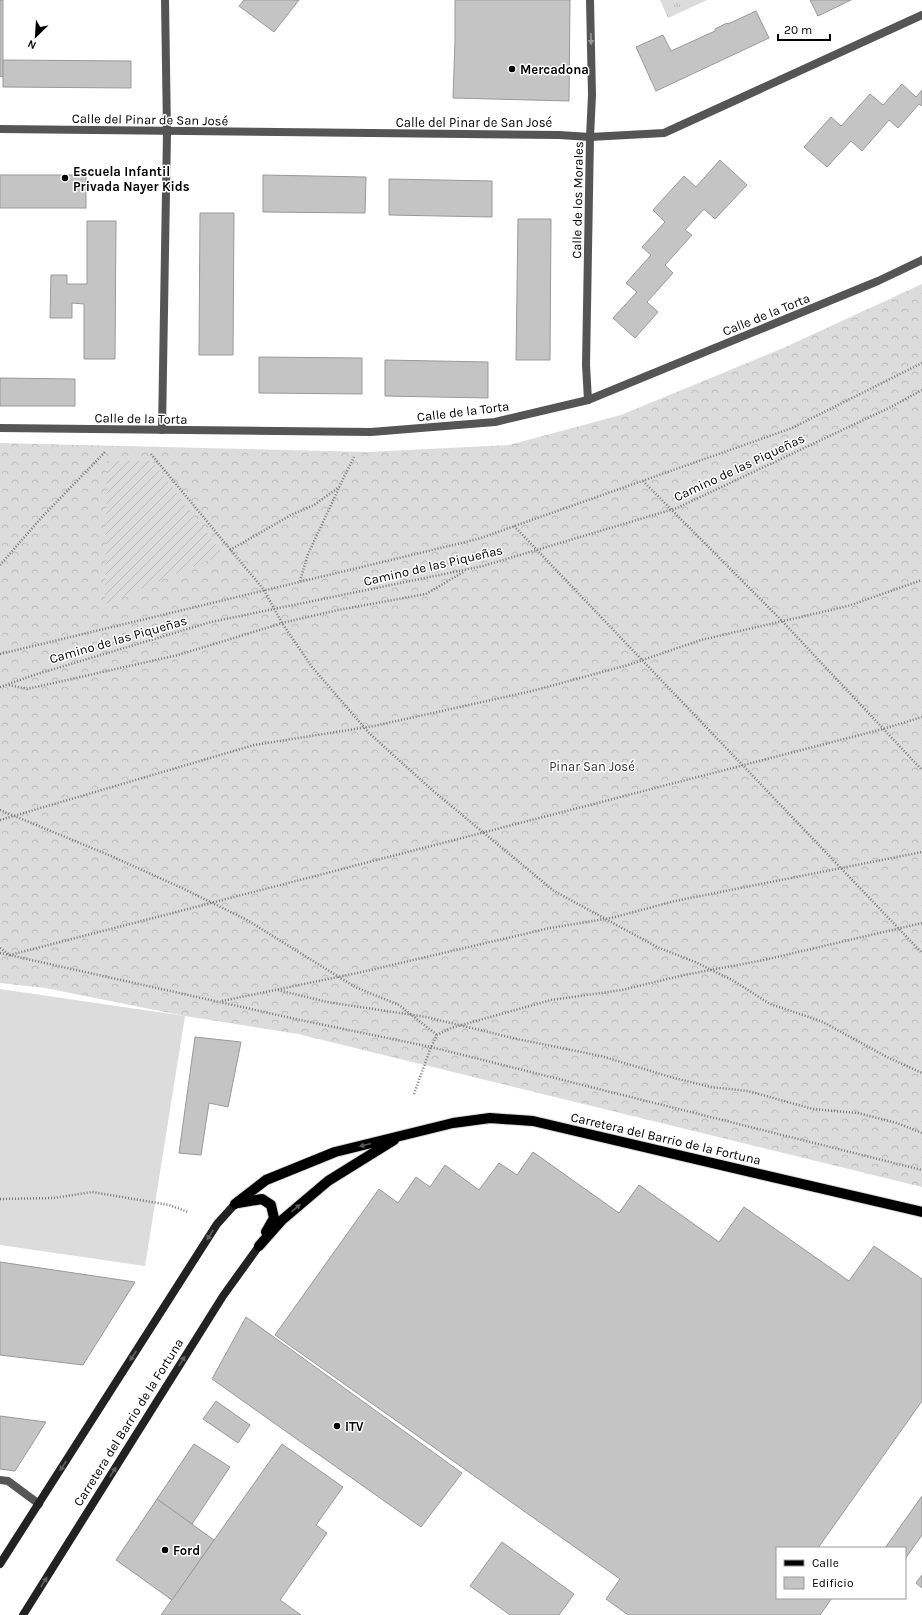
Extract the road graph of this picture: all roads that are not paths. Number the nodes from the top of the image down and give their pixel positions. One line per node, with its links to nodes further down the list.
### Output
1 (165, 0): 5 (street)
2 (590, 0): 6 (street, Calle de los Morales, one-way to 6)
3 (922, 14): 6 (street, Calle del Pinar de San José)
4 (0, 129): 5 (street, Calle del Pinar de San José)
5 (167, 132): 6 (street, Calle del Pinar de San José); 10 (street)
6 (590, 137): 8 (street, Calle de los Morales)
7 (922, 260): 8 (street, Calle de la Torta)
8 (588, 400): 10 (street, Calle de la Torta)
9 (0, 428): 10 (street, Calle de la Torta)
10 (162, 430)
11 (402, 1135): 12 (main road, Carretera del Barrio de la Fortuna, one-way to 12); 13 (main road, Carretera del Barrio de la Fortuna); 14 (main road, Carretera del Barrio de la Fortuna, one-way to 11)
12 (235, 1204): 14 (main road, Carretera del Barrio de la Fortuna); 16 (main road, Carretera del Barrio de la Fortuna, one-way to 16)
13 (922, 1212)
14 (259, 1246): 18 (main road, Carretera del Barrio de la Fortuna, one-way to 14)
15 (0, 1480): 16 (street)
16 (39, 1504): 17 (main road, Carretera del Barrio de la Fortuna)
17 (0, 1564)
18 (23, 1615)

